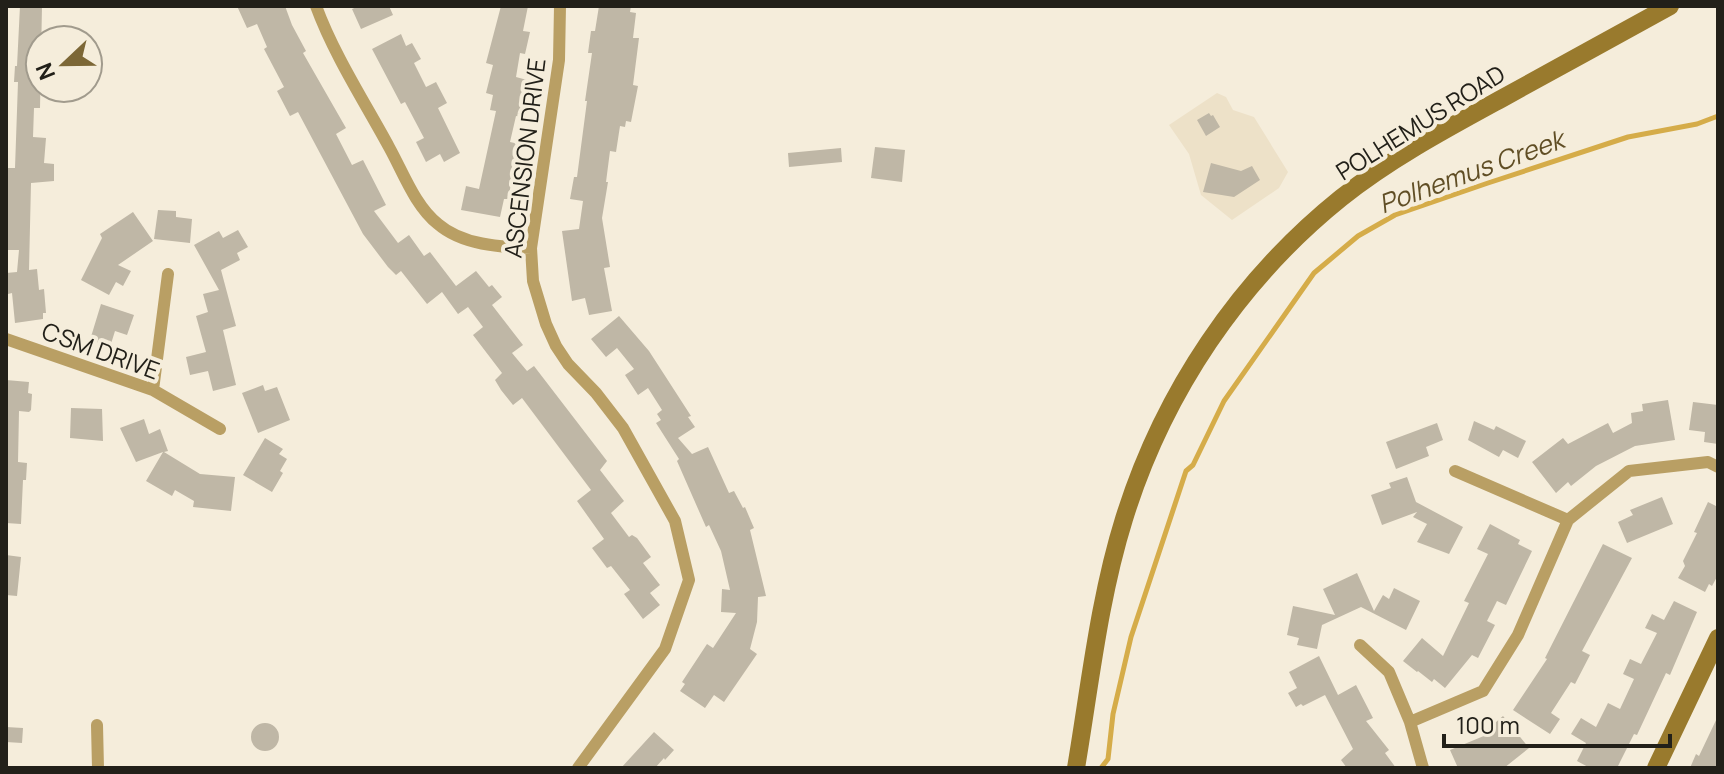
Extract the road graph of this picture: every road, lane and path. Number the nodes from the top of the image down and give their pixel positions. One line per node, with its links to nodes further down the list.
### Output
1 (316, 6): 4 (street)
2 (560, 6): 4 (street, ASCENSION DRIVE)
3 (1670, 6): 18 (main road, POLHEMUS ROAD)
4 (531, 248): 17 (street, ASCENSION DRIVE)
5 (168, 274): 7 (street)
6 (6, 339): 7 (street, CSM DRIVE)
7 (153, 390): 8 (street, CSM DRIVE)
8 (220, 429)
9 (1718, 467): 11 (street)
10 (1455, 471): 11 (street)
11 (1568, 520): 14 (street)
12 (1718, 638): 20 (main road)
13 (1360, 645): 14 (street)
14 (1410, 722): 19 (street)
15 (97, 725): 16 (street)
16 (98, 768)
17 (578, 768)
18 (1076, 768)
19 (1423, 768)
20 (1656, 768)

